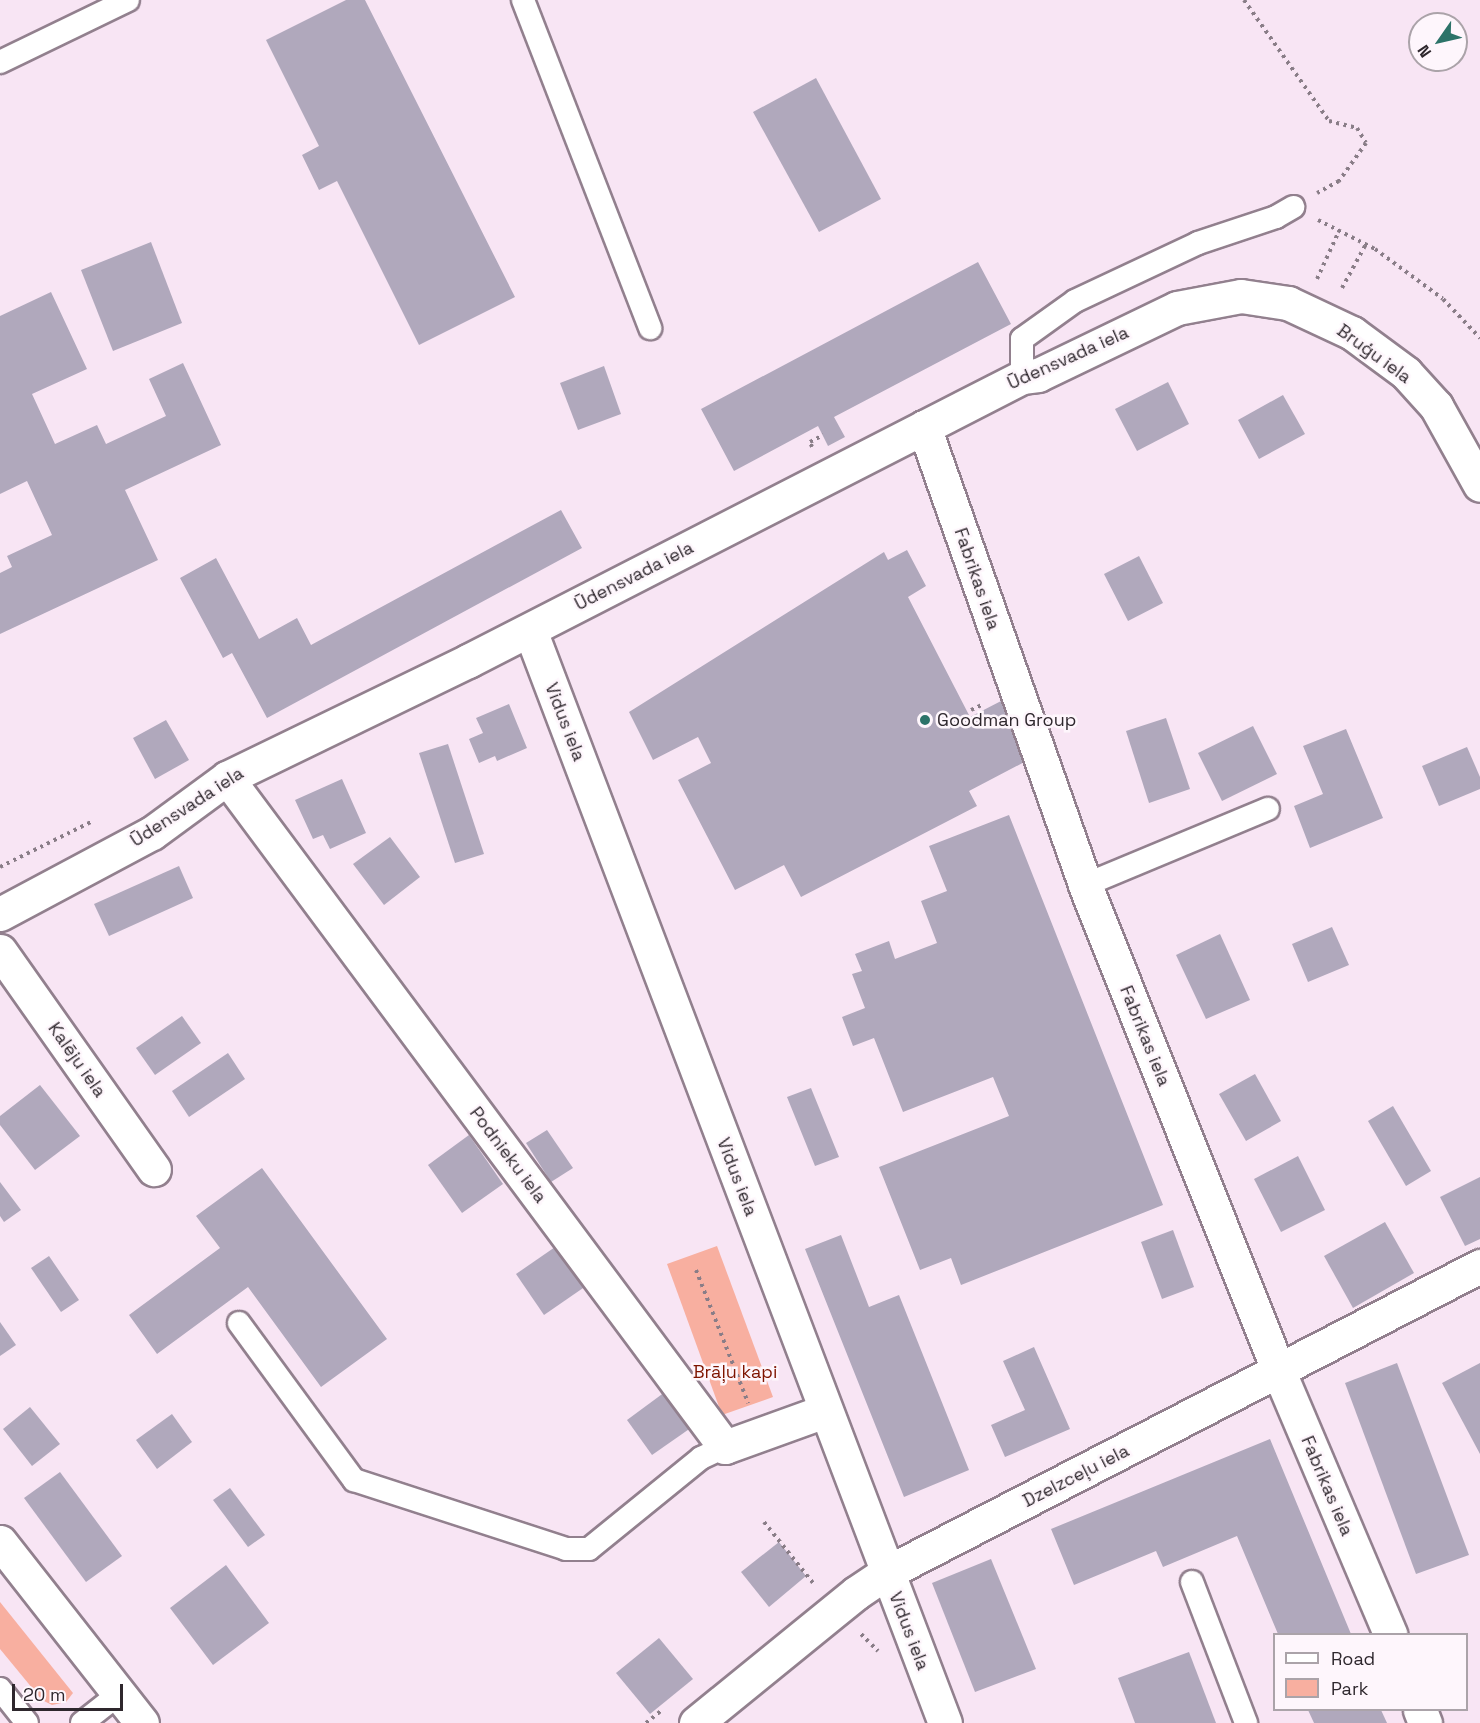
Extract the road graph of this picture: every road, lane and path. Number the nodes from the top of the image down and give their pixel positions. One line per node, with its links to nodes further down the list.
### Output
1 (128, 0): 4 (lane)
2 (523, 0): 11 (lane)
3 (1244, 0): 5 (path)
4 (0, 63)
5 (1293, 207): 6 (path); 13 (lane)
6 (1339, 231): 7 (path); 8 (path)
7 (1366, 244): 9 (path); 12 (path)
8 (1316, 283)
9 (1340, 292)
10 (1288, 303): 13 (street, Ūdensvada iela); 15 (street, Bruģu iela)
11 (650, 328)
12 (1480, 338)
13 (1030, 376): 14 (street, Ūdensvada iela)
14 (924, 427): 16 (street, Ūdensvada iela); 19 (street, Fabrikas iela)
15 (1480, 485)
16 (530, 630): 17 (street, Ūdensvada iela); 27 (street, Vidus iela)
17 (226, 778): 20 (street, Ūdensvada iela); 29 (street, Podnieku iela)
18 (1268, 809): 19 (lane)
19 (1084, 885): 26 (street, Fabrikas iela)
20 (0, 914)
21 (0, 951): 22 (street, Kalēju iela)
22 (154, 1168)
23 (1480, 1266): 26 (street, Dzelzceļu iela)
24 (696, 1269): 28 (path)
25 (239, 1323): 29 (lane)
26 (1279, 1372): 32 (street, Dzelzceļu iela); 35 (street, Fabrikas iela)
27 (825, 1411): 28 (street); 32 (street, Vidus iela)
28 (761, 1434): 29 (street)
29 (725, 1447)
30 (764, 1522): 34 (path)
31 (0, 1542): 37 (street)
32 (886, 1573): 41 (street, Dzelzceļu iela); 42 (street, Vidus iela)
33 (1192, 1582): 43 (lane)
34 (813, 1583)
35 (1389, 1633)
36 (0, 1689): 38 (lane)
37 (119, 1694): 39 (lane); 40 (street)
38 (27, 1723)
39 (82, 1723)
40 (142, 1723)
41 (696, 1723)
42 (945, 1723)
43 (1246, 1723)

